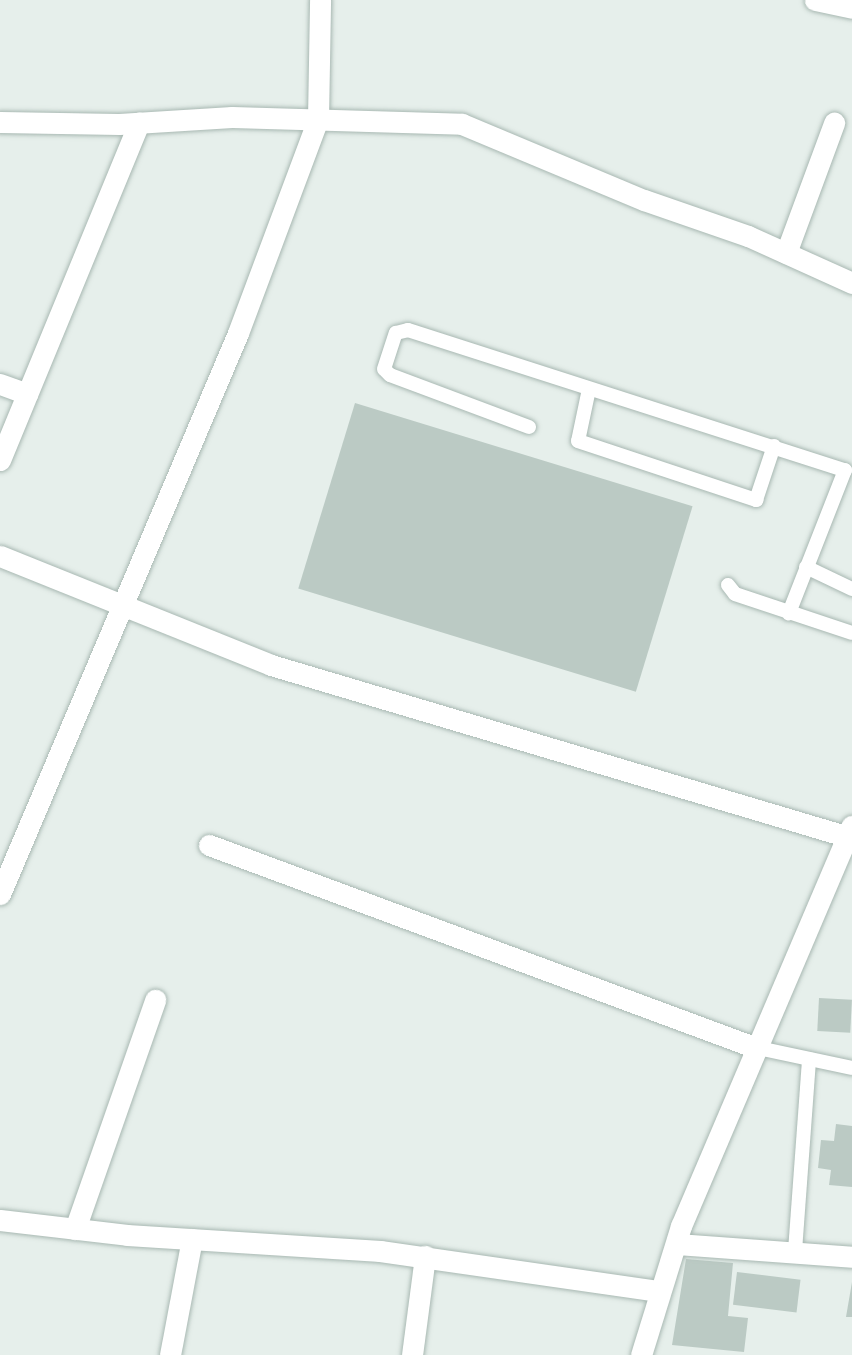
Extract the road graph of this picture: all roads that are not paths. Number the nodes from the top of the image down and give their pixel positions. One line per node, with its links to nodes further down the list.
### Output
1 (320, 0): 4 (street)
2 (815, 0): 3 (street)
3 (852, 8)
4 (317, 119): 6 (street); 8 (street); 21 (street)
5 (0, 122): 6 (street)
6 (139, 122): 12 (street)
7 (834, 123): 8 (street)
8 (786, 253): 9 (street)
9 (852, 283)
10 (0, 384): 12 (street)
11 (589, 389): 13 (lane); 14 (lane); 14 (lane)
12 (27, 394): 15 (street)
13 (529, 426)
14 (774, 446): 16 (lane)
15 (0, 460)
16 (849, 471): 18 (lane)
17 (0, 556): 21 (street)
18 (806, 567): 20 (lane); 22 (lane)
19 (728, 585): 22 (lane)
20 (852, 589)
21 (123, 606): 24 (street); 26 (street)
22 (789, 614): 23 (lane)
23 (852, 633)
24 (850, 834): 28 (street)
25 (209, 845): 28 (street)
26 (0, 894)
27 (155, 1000): 32 (street)
28 (754, 1047): 29 (lane); 34 (street)
29 (809, 1060): 30 (lane); 35 (lane)
30 (852, 1068)
31 (0, 1220): 32 (street)
32 (75, 1229): 33 (street)
33 (192, 1239): 36 (street); 39 (street)
34 (677, 1244): 35 (street); 38 (street)
35 (795, 1251): 37 (street)
36 (425, 1256): 38 (street); 40 (street)
37 (852, 1257)
38 (659, 1291): 41 (street)
39 (170, 1355)
40 (412, 1355)
41 (641, 1355)

